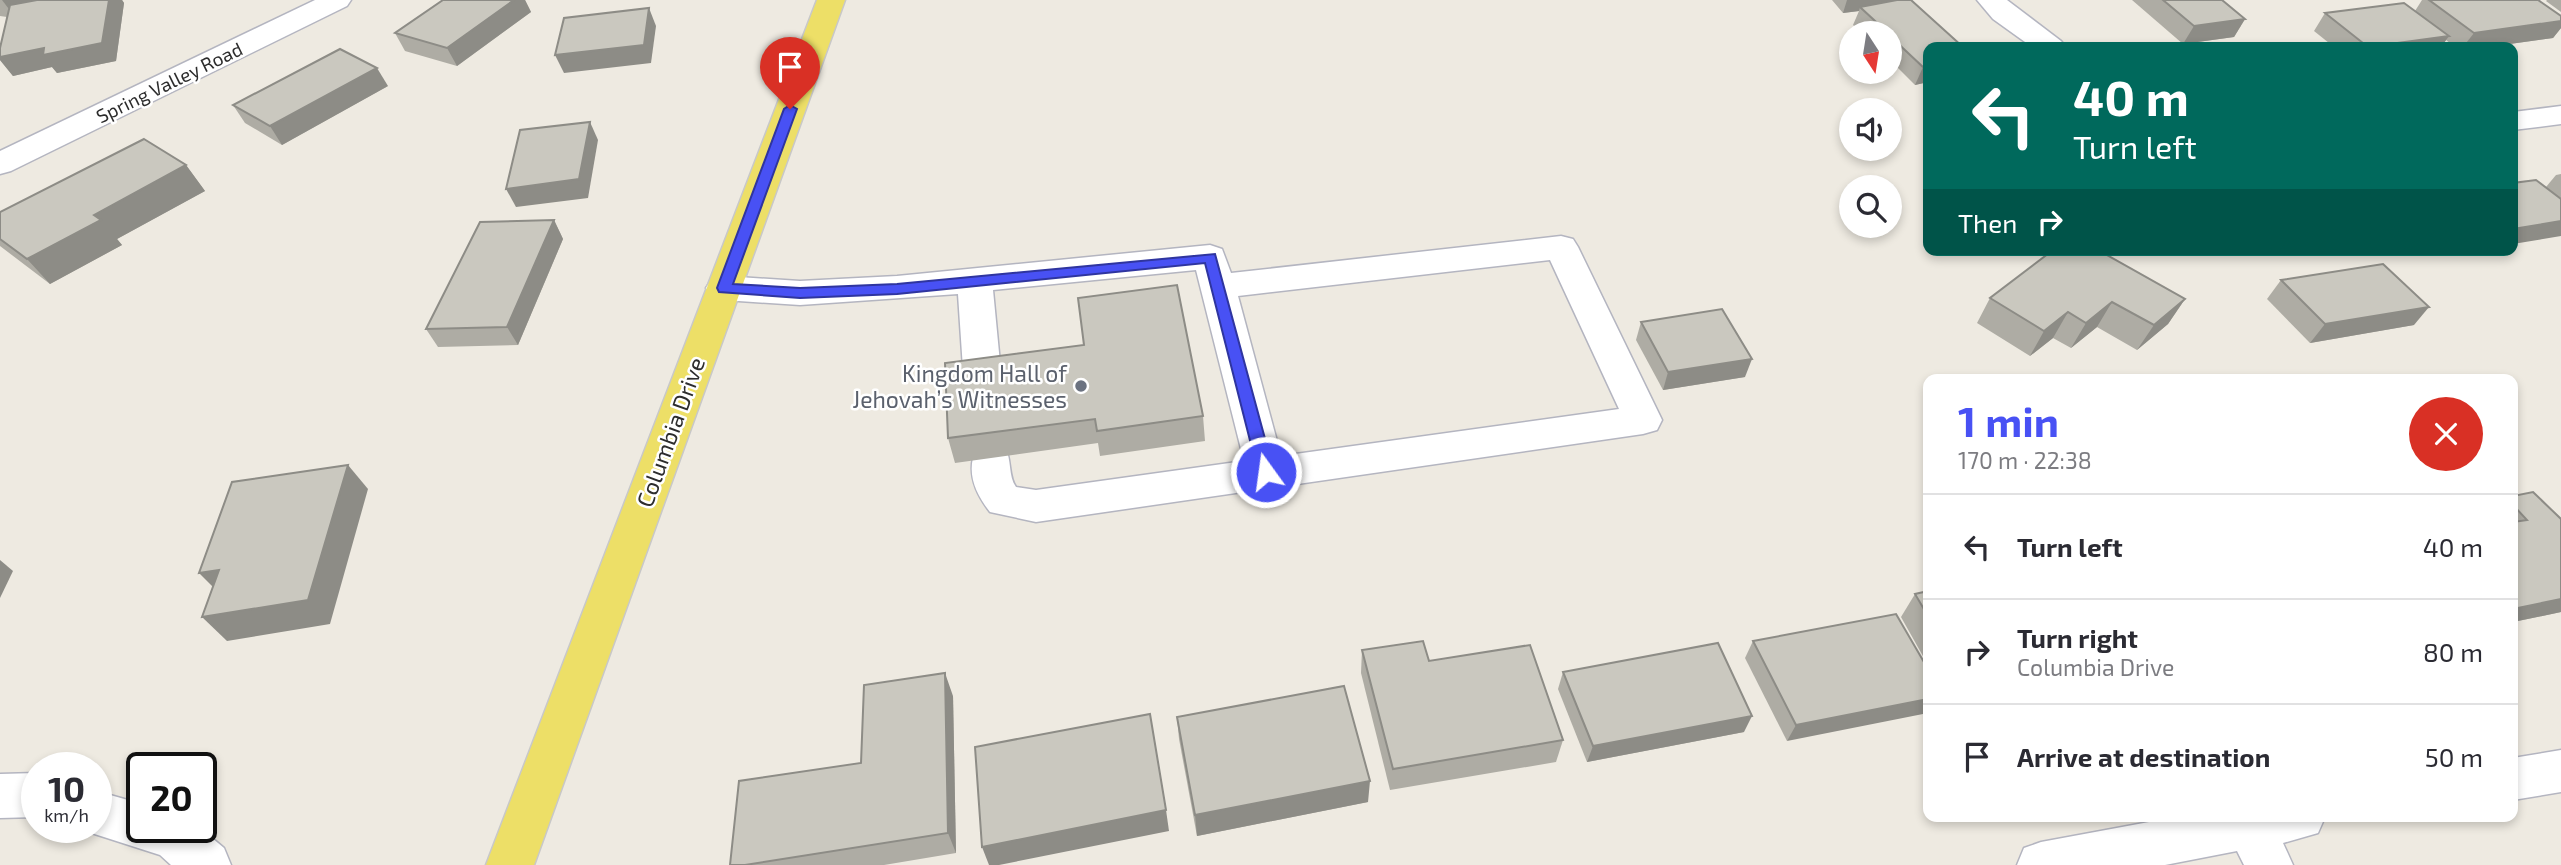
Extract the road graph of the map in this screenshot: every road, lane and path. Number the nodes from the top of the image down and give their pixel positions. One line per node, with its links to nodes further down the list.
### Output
1 (831, 0): 10 (main road, Columbia Drive)
2 (1991, 0): 4 (street)
3 (317, 4): 7 (street, Spring Valley Road)
4 (2044, 42)
5 (2561, 116): 6 (street)
6 (2518, 120)
7 (0, 164)
8 (975, 281): 9 (street); 10 (street); 11 (street)
9 (1218, 286): 13 (street); 13 (street)
10 (724, 288): 22 (main road, Columbia Drive)
11 (983, 384)
12 (990, 458): 13 (street)
13 (1266, 472)
14 (2561, 771): 15 (street)
15 (2518, 778)
16 (21, 795): 17 (street)
17 (0, 796)
18 (2294, 822): 20 (street)
19 (182, 843): 21 (street)
20 (2260, 846): 23 (street)
21 (207, 865)
22 (510, 865)
23 (2041, 865)

